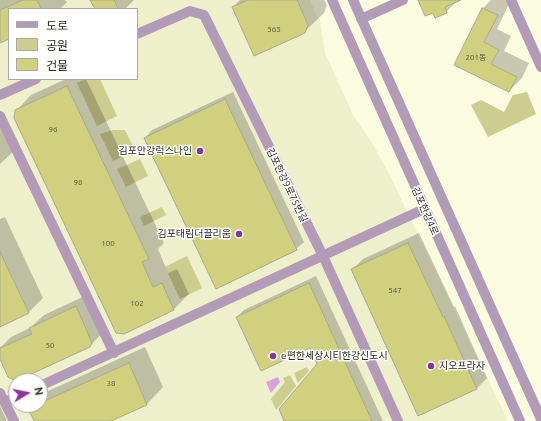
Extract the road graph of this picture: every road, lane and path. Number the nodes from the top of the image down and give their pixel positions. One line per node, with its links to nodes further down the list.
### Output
1 (332, 0): 11 (street, 김포한강4로)
2 (353, 0): 5 (street, 김포한강4로)
3 (403, 0): 5 (street)
4 (511, 0): 7 (street)
5 (361, 19): 16 (street, 김포한강4로)
6 (138, 34): 12 (street, 김포한강9로75번길)
7 (541, 67)
8 (34, 80): 9 (street)
9 (0, 95)
10 (0, 116): 13 (street)
11 (424, 209): 12 (street); 19 (street, 김포한강4로)
12 (323, 256): 13 (street); 18 (street, 김포한강9로75번길)
13 (114, 353): 14 (street)
14 (48, 382)
15 (2, 398): 17 (street)
16 (541, 419)
17 (14, 421)
18 (398, 421)
19 (520, 421)

